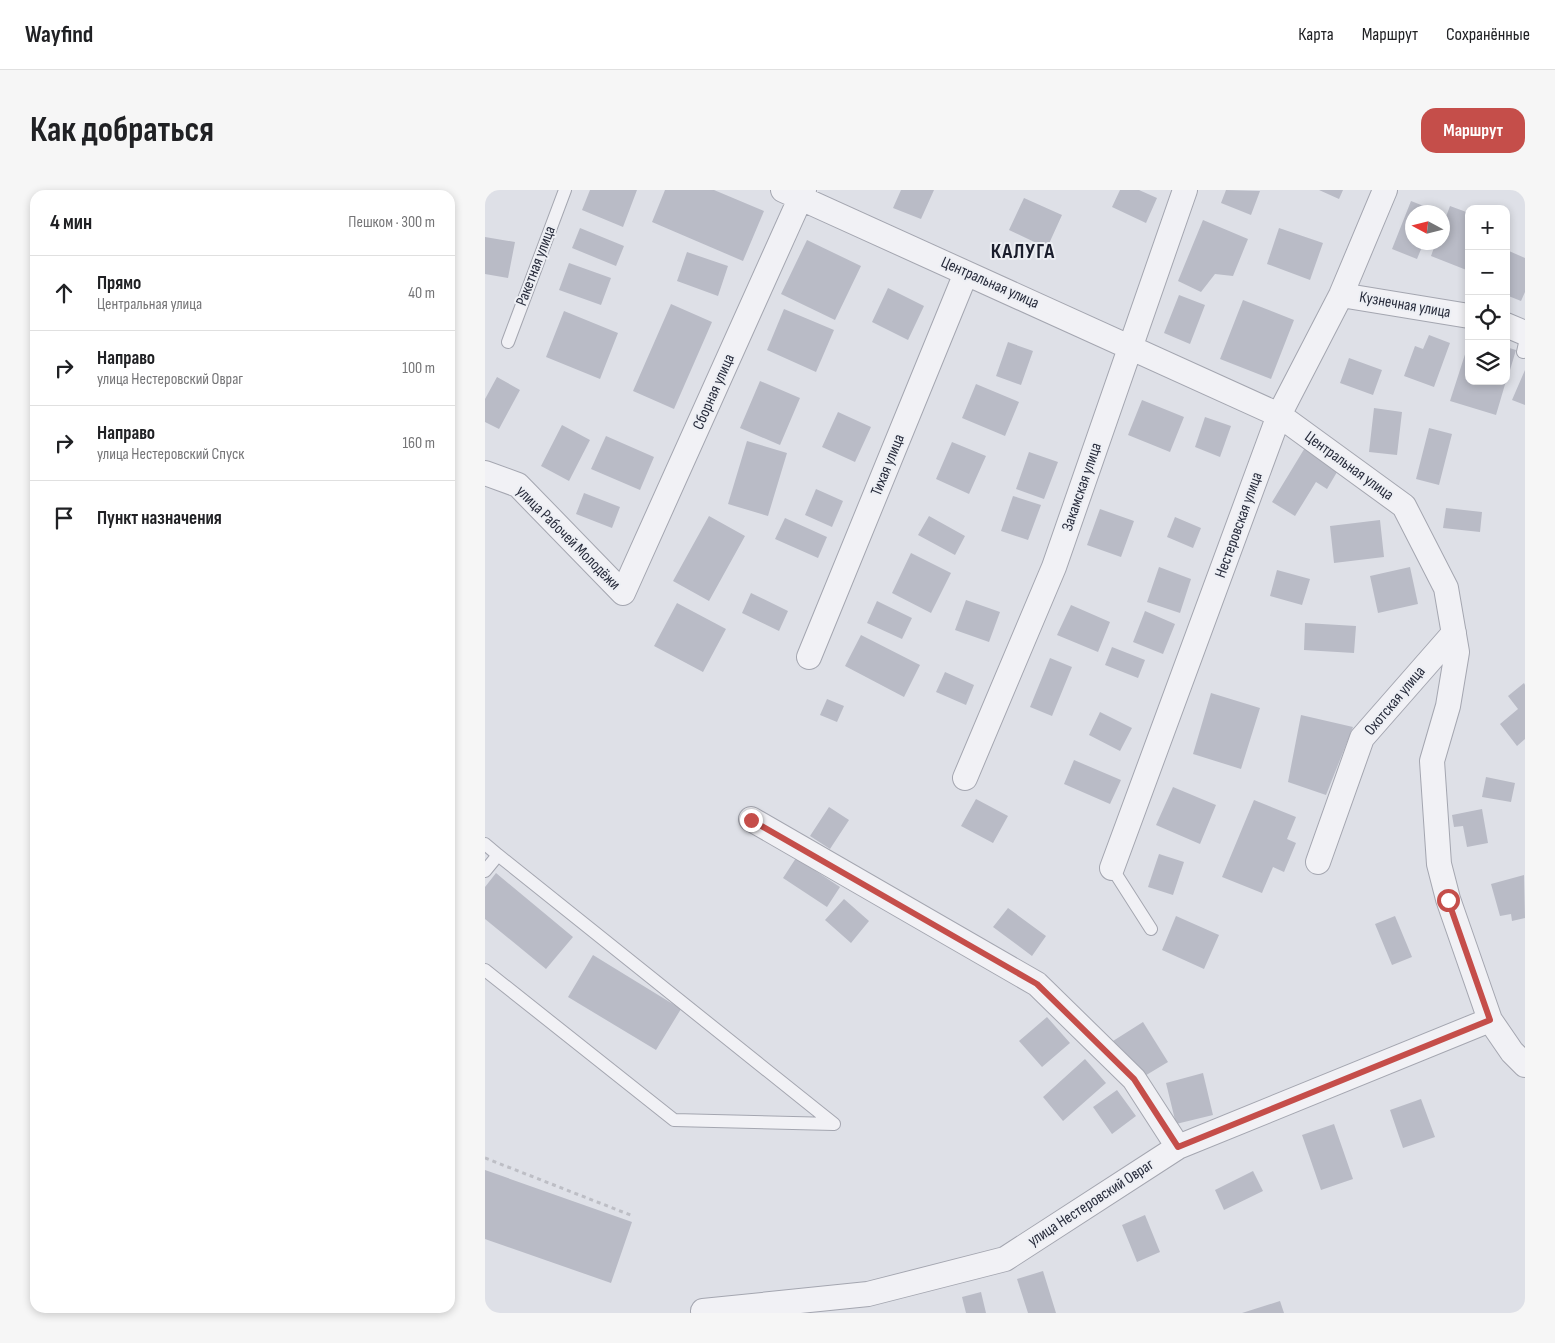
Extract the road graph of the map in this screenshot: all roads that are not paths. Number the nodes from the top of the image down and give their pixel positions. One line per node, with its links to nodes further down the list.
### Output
1 (565, 190): 9 (lane, Ракетная улица)
2 (1185, 190): 11 (street, Закамская улица)
3 (1385, 190): 6 (street, Нестеровская улица)
4 (796, 193): 5 (street, Центральная улица); 14 (street, Сборная улица)
5 (966, 273): 11 (street, Центральная улица); 16 (street, Тихая улица)
6 (1341, 294): 7 (street, Кузнечная улица); 12 (street, Нестеровская улица)
7 (1465, 315)
8 (1510, 328): 10 (street)
9 (508, 342)
10 (1524, 343)
11 (1130, 347): 12 (street, Центральная улица); 17 (street, Закамская улица)
12 (1279, 415): 15 (street, Центральная улица); 22 (street, Нестеровская улица)
13 (485, 473): 14 (street, улица Рабочей Молодёжи)
14 (623, 593)
15 (1454, 633): 21 (street, Охотская улица); 26 (street, Центральная улица)
16 (809, 657)
17 (965, 778)
18 (751, 820): 28 (street)
19 (485, 844): 20 (lane)
20 (498, 855): 23 (lane); 25 (lane)
21 (1318, 862)
22 (1113, 868): 24 (lane)
23 (485, 871)
24 (1151, 929)
25 (485, 970)
26 (1490, 1020): 27 (street, Центральная улица); 28 (street, улица Нестеровский Овраг)
27 (1525, 1065)
28 (1178, 1147): 29 (street, улица Нестеровский Овраг)
29 (703, 1311)

